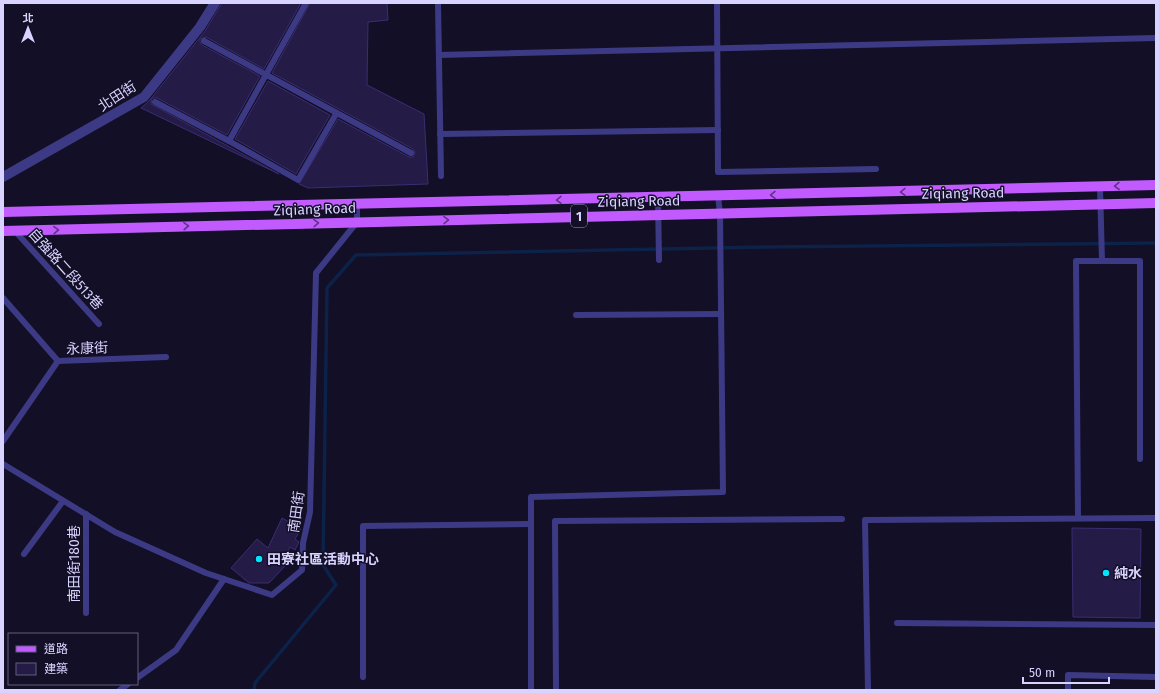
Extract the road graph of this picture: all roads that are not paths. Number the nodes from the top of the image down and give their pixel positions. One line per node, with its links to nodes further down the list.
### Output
1 (215, 3): 18 (street, 北田街)
2 (306, 3): 9 (lane)
3 (438, 3): 8 (lane)
4 (717, 3): 7 (lane)
5 (1156, 38): 7 (lane)
6 (204, 41): 9 (lane)
7 (718, 49): 8 (lane); 12 (lane)
8 (439, 55): 13 (lane)
9 (266, 75): 11 (lane); 14 (lane)
10 (155, 102): 14 (lane)
11 (336, 114): 14 (lane); 15 (lane)
12 (718, 130): 13 (lane); 16 (lane)
13 (440, 134): 17 (lane)
14 (229, 141)
15 (411, 154)
16 (876, 169)
17 (441, 176)
18 (3, 177)
19 (1156, 185): 20 (main road, Ziqiang Road / 1, one-way to 20)
20 (1100, 187): 21 (main road, Ziqiang Road / 1, one-way to 21); 24 (lane)
21 (718, 196): 22 (main road, Ziqiang Road / 1); 27 (lane)
22 (658, 198): 25 (main road, Ziqiang Road / 1, one-way to 25); 28 (lane)
23 (1156, 203): 24 (main road, Ziqiang Road / 1)
24 (1101, 204): 27 (main road, Ziqiang Road / 1); 33 (lane)
25 (357, 205): 26 (main road, Ziqiang Road / 1); 29 (lane)
26 (3, 212)
27 (720, 213): 28 (main road, Ziqiang Road / 1); 35 (lane)
28 (659, 214): 29 (main road, Ziqiang Road / 1, one-way to 28); 32 (lane)
29 (357, 222): 31 (main road, Ziqiang Road / 1, one-way to 29); 50 (lane, 南田街)
30 (3, 231): 31 (main road, Ziqiang Road / 1)
31 (16, 231): 37 (lane, 自強路二段513巷)
32 (659, 260)
33 (1102, 261): 41 (lane); 45 (lane)
34 (3, 298): 39 (lane)
35 (720, 314): 36 (lane); 48 (lane)
36 (576, 315)
37 (98, 324)
38 (166, 357): 39 (lane, 永康街)
39 (58, 361): 40 (lane, 永康街)
40 (3, 441)
41 (1140, 459)
42 (3, 464): 43 (lane, 南田街)
43 (63, 501): 44 (lane, 南田街); 49 (lane)
44 (86, 514): 50 (lane, 南田街); 51 (lane, 南田街180巷)
45 (1078, 518): 46 (lane); 59 (lane)
46 (1156, 518)
47 (842, 519): 58 (lane)
48 (532, 524): 55 (lane); 57 (lane)
49 (24, 554)
50 (224, 579): 54 (lane)
51 (86, 613)
52 (897, 623): 53 (lane)
53 (1156, 625)
54 (138, 677)
55 (363, 677)
56 (1156, 677): 60 (lane)
57 (532, 690)
58 (556, 690)
59 (868, 690)
60 (1068, 690)

